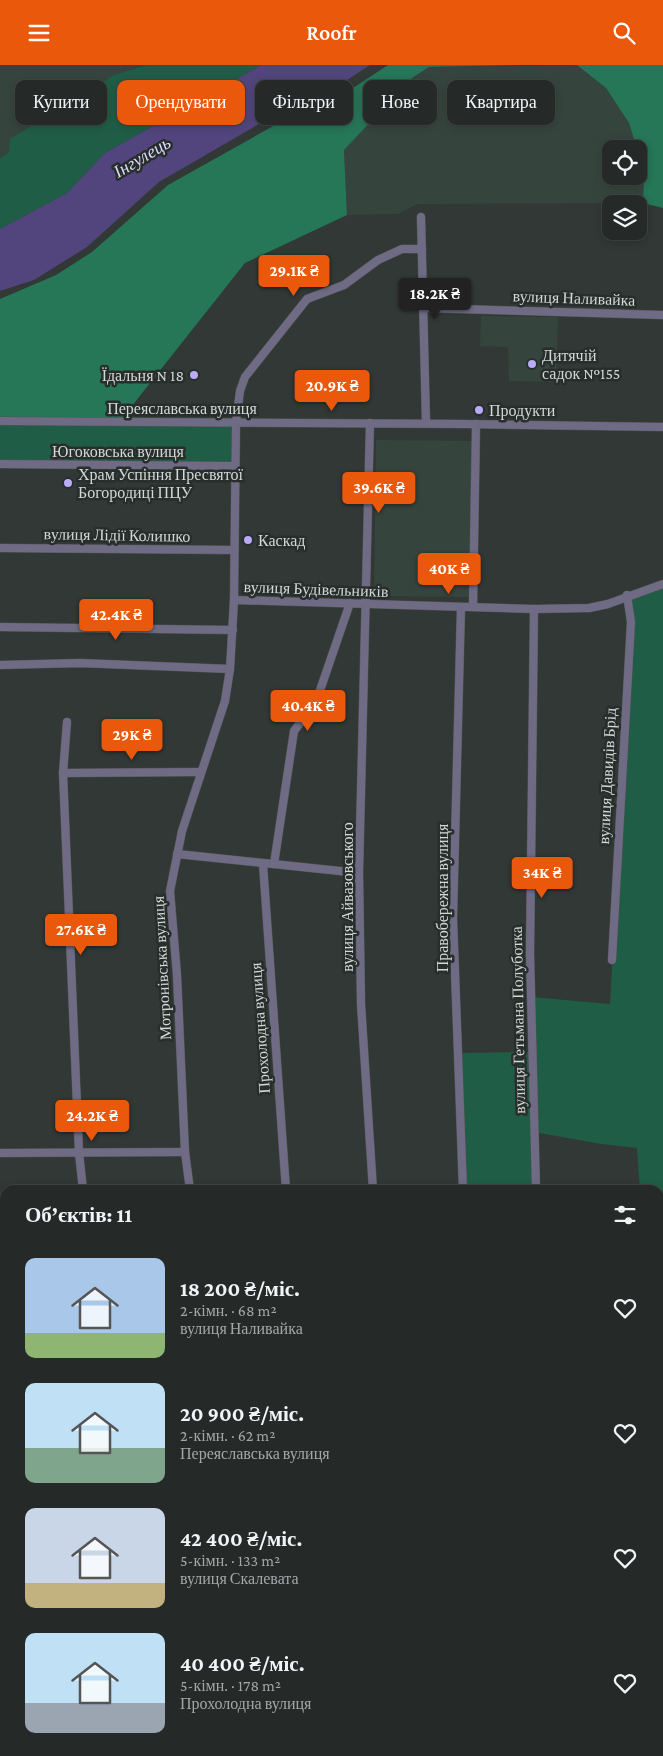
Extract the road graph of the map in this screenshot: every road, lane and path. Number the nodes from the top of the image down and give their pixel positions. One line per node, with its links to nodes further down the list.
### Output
1 (421, 217): 2 (street)
2 (422, 249): 3 (street); 6 (street)
3 (424, 308): 4 (street, вулиця Наливайка); 8 (street)
4 (663, 315)
5 (0, 421): 6 (street, Переяславська вулиця)
6 (236, 422): 7 (street, Переяславська вулиця); 12 (street, Мотронівська вулиця)
7 (370, 423): 8 (street, Переяславська вулиця); 19 (street, вулиця Айвазовського)
8 (426, 423): 9 (street, Переяславська вулиця)
9 (476, 424): 10 (street, Переяславська вулиця); 21 (street)
10 (663, 427)
11 (0, 464): 12 (street, Югоковська вулиця)
12 (235, 466): 14 (street, Мотронівська вулиця)
13 (0, 548): 14 (street, вулиця Лідії Колишко)
14 (234, 550): 17 (street, Мотронівська вулиця)
15 (663, 584): 16 (street, вулиця Будівельників)
16 (627, 595): 22 (street, вулиця Будівельників); 34 (street, вулиця Давидів Брід)
17 (234, 600): 18 (street, вулиця Будівельників); 24 (street, Мотронівська вулиця)
18 (350, 603): 19 (street, вулиця Будівельників); 32 (street)
19 (367, 604): 20 (street, вулиця Будівельників); 33 (street, вулиця Айвазовського)
20 (461, 607): 21 (street, вулиця Будівельників); 42 (street, Правобережна вулиця)
21 (473, 607): 22 (street, вулиця Будівельників)
22 (534, 609): 43 (street, вулиця Гетьмана Полуботка)
23 (0, 627): 24 (street)
24 (233, 630): 26 (street, Мотронівська вулиця)
25 (0, 665): 26 (street)
26 (230, 669): 28 (street, Мотронівська вулиця)
27 (67, 722): 29 (street)
28 (201, 772): 29 (street); 30 (street, Мотронівська вулиця)
29 (63, 773): 36 (street)
30 (177, 855): 31 (street); 37 (street, Мотронівська вулиця)
31 (263, 864): 32 (street); 40 (street, Прохолодна вулиця)
32 (274, 864): 33 (street)
33 (359, 873): 41 (street, вулиця Айвазовського)
34 (612, 960)
35 (0, 1153): 36 (street)
36 (78, 1153): 37 (street); 38 (street)
37 (185, 1153): 39 (street, Мотронівська вулиця)
38 (82, 1185)
39 (189, 1185)
40 (286, 1185)
41 (373, 1185)
42 (463, 1185)
43 (536, 1185)

